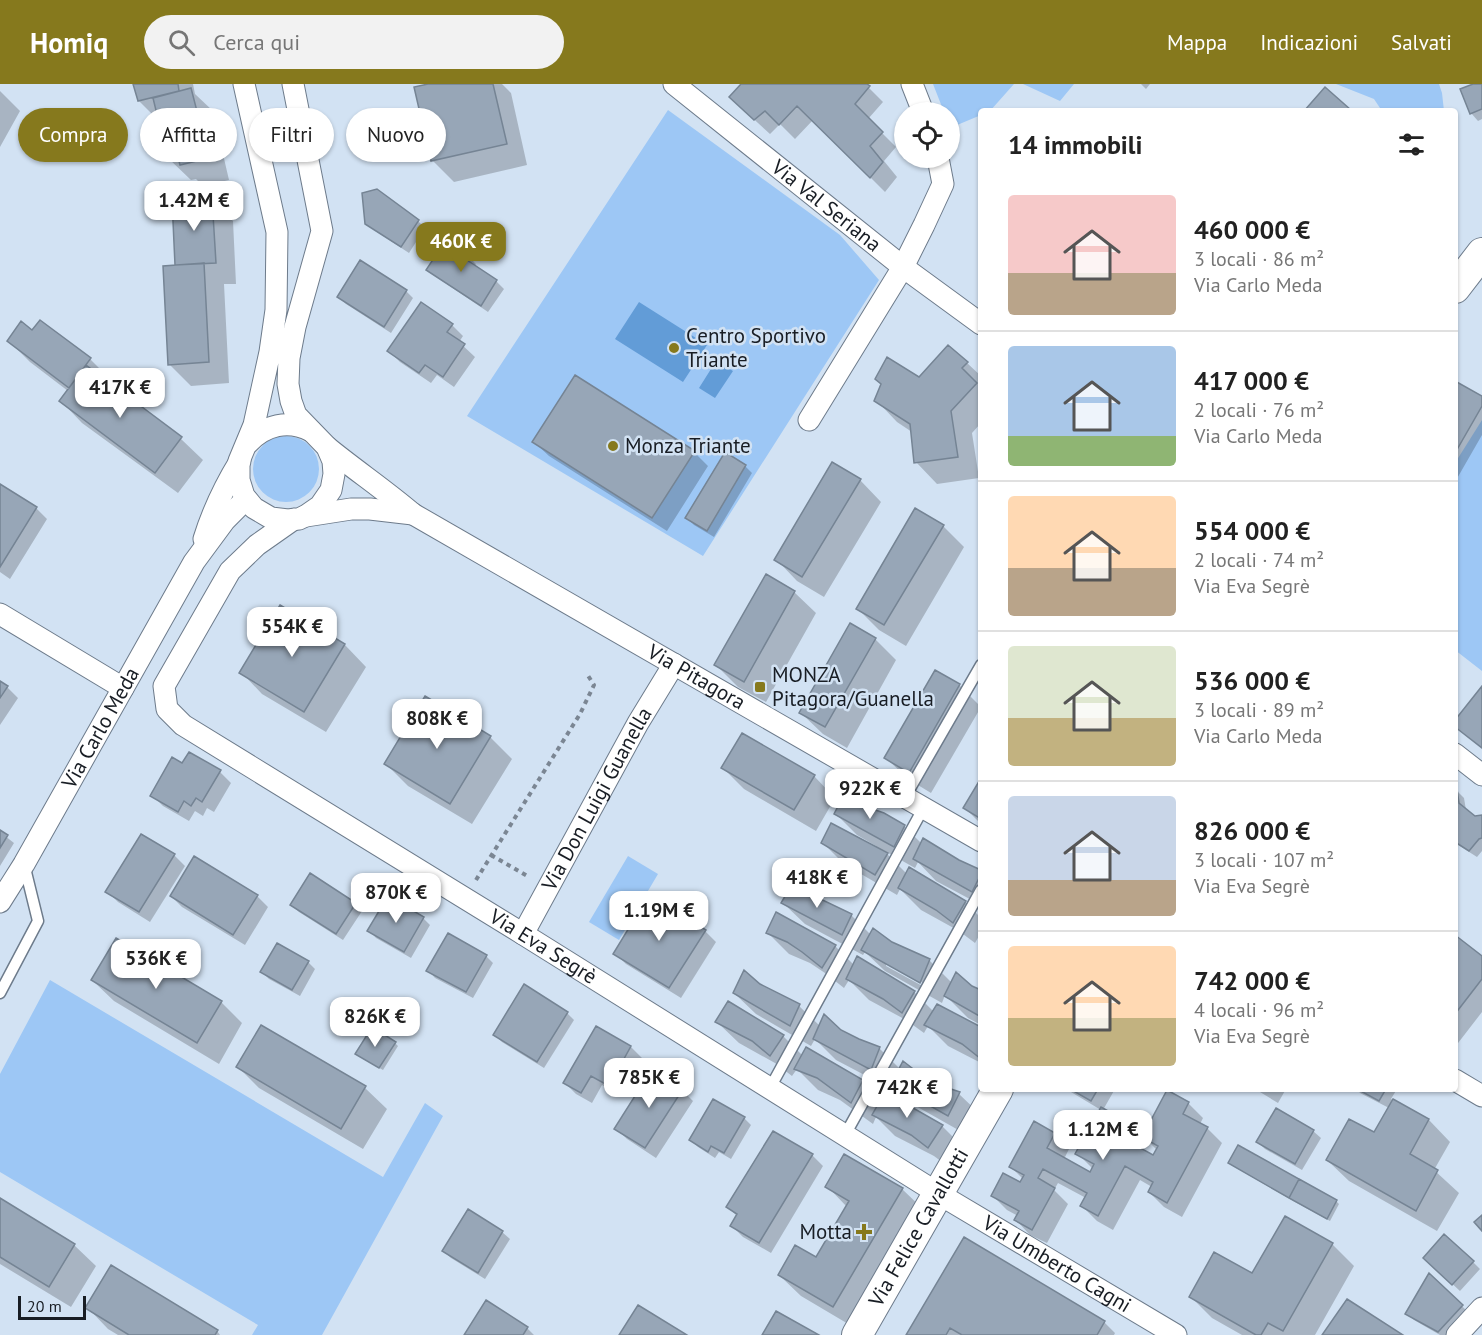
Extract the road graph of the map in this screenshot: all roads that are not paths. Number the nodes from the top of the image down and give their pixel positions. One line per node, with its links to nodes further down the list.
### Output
1 (243, 84): 13 (street, Via Carlo Meda)
2 (293, 84): 12 (street)
3 (674, 84): 8 (street, Via Val Seriana)
4 (912, 84): 5 (street)
5 (919, 102)
6 (940, 168): 8 (street)
7 (1482, 253): 9 (street)
8 (903, 267): 10 (street, Via Val Seriana); 11 (street)
9 (1458, 284)
10 (978, 322)
11 (809, 420)
12 (320, 439): 13 (street, Via Carlo Meda); 15 (street, Via Pitagora); 16 (street)
13 (243, 453): 14 (street, Via Carlo Meda); 17 (street, Via Carlo Meda)
14 (246, 499): 16 (street); 17 (street, Via Carlo Meda)
15 (413, 514): 16 (street, Via Pitagora); 19 (street, Via Pitagora)
16 (300, 518): 30 (street, Via Eva Segrè)
17 (200, 554): 21 (street, Via Carlo Meda)
18 (0, 614): 21 (street)
19 (674, 664): 24 (street, Via Pitagora); 30 (street, Via Don Luigi Guanella)
20 (978, 670): 24 (lane)
21 (123, 688): 27 (street, Via Carlo Meda)
22 (1458, 756): 23 (street)
23 (1482, 775)
24 (905, 797): 25 (street, Via Pitagora)
25 (924, 807): 26 (street, Via Pitagora); 33 (lane)
26 (978, 839)
27 (24, 864): 29 (street, Via Carlo Meda); 31 (lane)
28 (978, 896): 36 (lane)
29 (0, 902)
30 (523, 934): 33 (street, Via Eva Segrè)
31 (0, 993)
32 (1458, 1082): 35 (street)
33 (770, 1088): 36 (street, Via Eva Segrè)
34 (996, 1092): 37 (street, Via Felice Cavallotti)
35 (1482, 1096)
36 (845, 1135): 37 (street, Via Eva Segrè)
37 (939, 1194): 39 (street, Via Felice Cavallotti); 40 (street, Via Umberto Cagni)
38 (1482, 1308): 41 (street)
39 (857, 1335)
40 (1176, 1335)
41 (1457, 1335)

